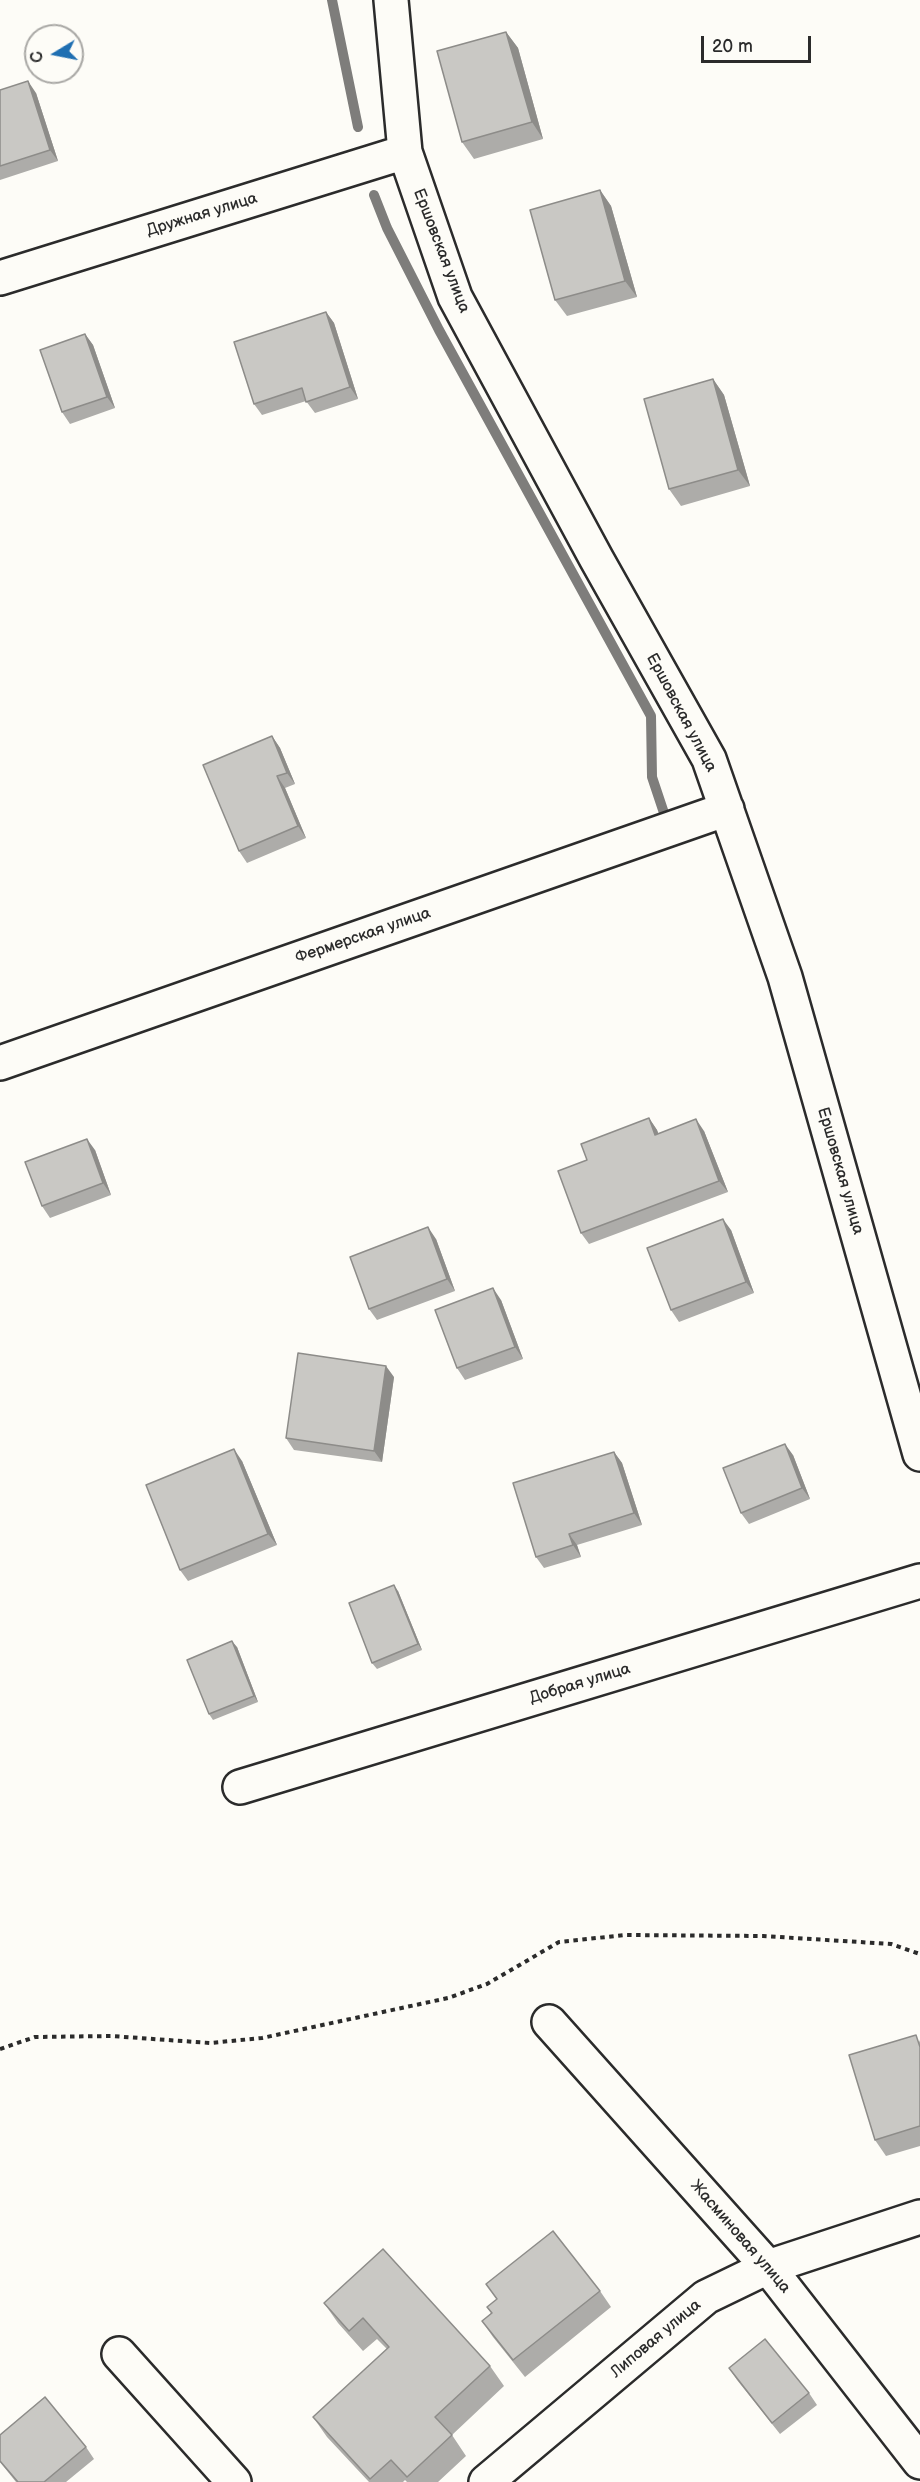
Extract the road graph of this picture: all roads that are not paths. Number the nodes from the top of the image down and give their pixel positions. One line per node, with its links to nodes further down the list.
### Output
1 (391, 0): 2 (street, Ершовская улица)
2 (405, 152): 3 (street, Дружная улица); 4 (street, Ершовская улица)
3 (0, 278)
4 (726, 809): 5 (street, Фермерская улица); 6 (street, Ершовская улица)
5 (0, 1063)
6 (920, 1454)
7 (920, 1581): 8 (street, Добрая улица)
8 (240, 1787)
9 (549, 2022): 11 (street, Жасминовая улица)
10 (920, 2217): 11 (street, Липовая улица)
11 (768, 2267): 13 (street, Жасминовая улица); 15 (street, Липовая улица)
12 (118, 2354): 14 (street)
13 (920, 2462)
14 (234, 2482)
15 (486, 2482)

